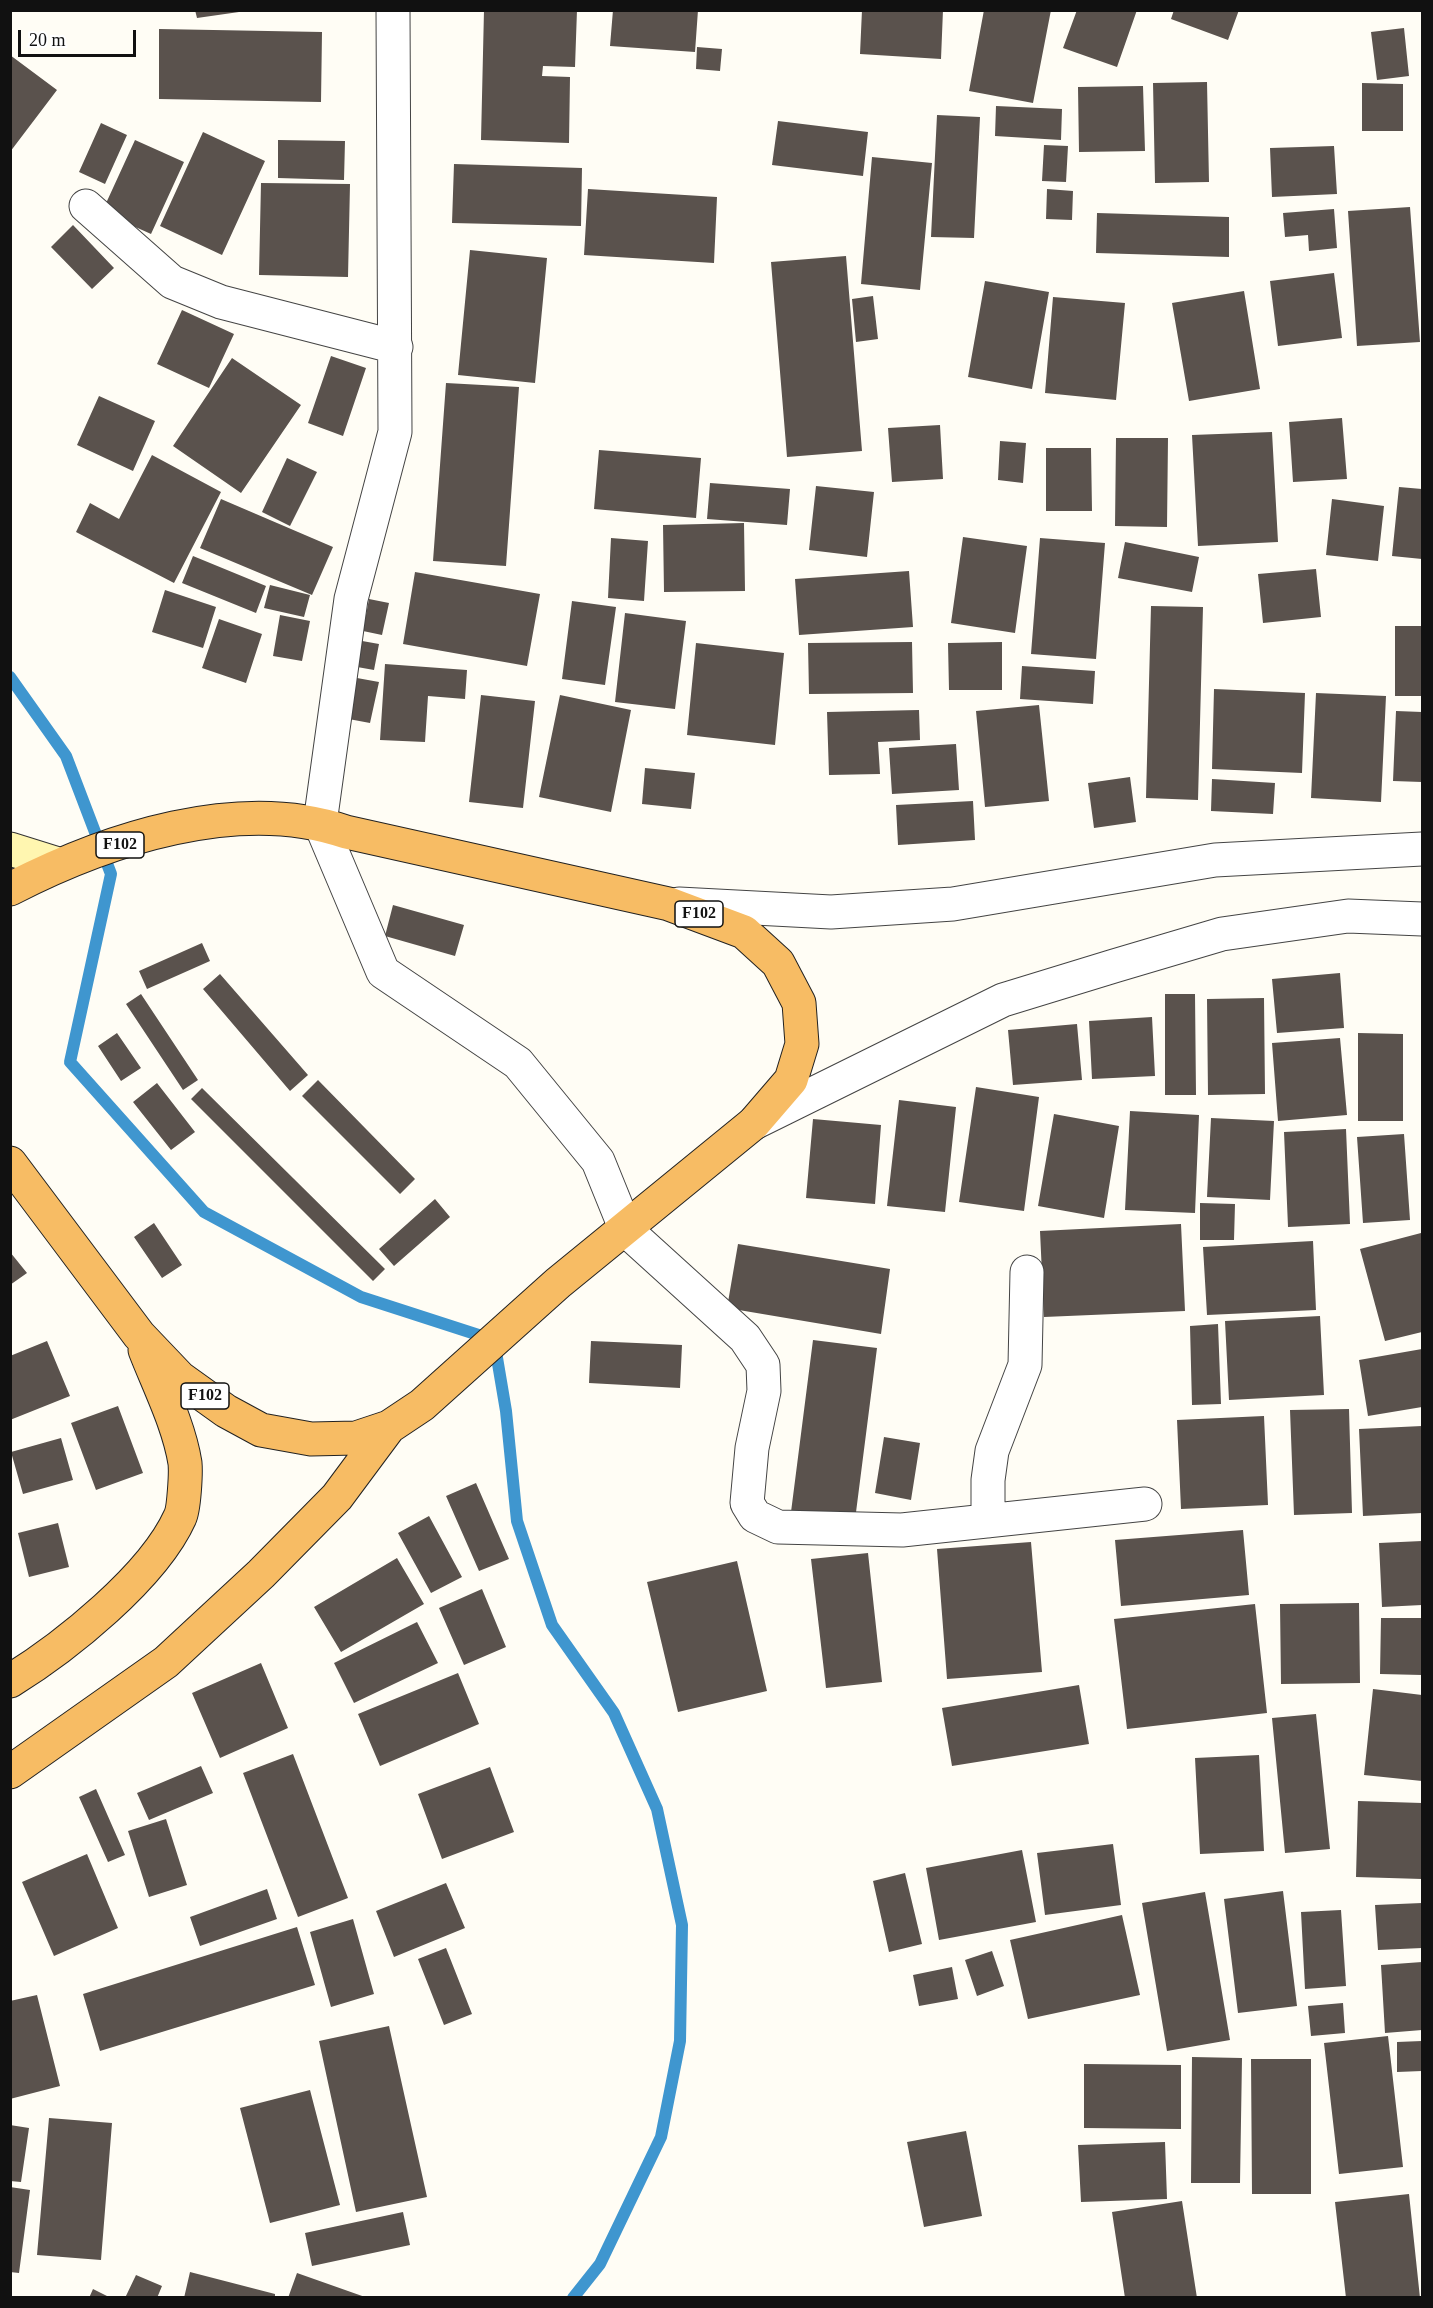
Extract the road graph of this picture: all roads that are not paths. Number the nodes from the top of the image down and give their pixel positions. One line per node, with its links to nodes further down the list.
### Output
1 (393, 10): 3 (street)
2 (86, 206): 3 (street)
3 (396, 347): 4 (street)
4 (320, 824): 7 (highway, F102); 9 (highway, F102); 13 (street)
5 (10, 849): 7 (main road)
6 (1422, 849): 9 (street, F102)
7 (58, 864): 8 (highway, F102)
8 (10, 889)
9 (669, 904): 11 (highway, F102)
10 (1422, 919): 11 (street, F102)
11 (754, 1123): 13 (highway, F102)
12 (10, 1163): 15 (highway, F102)
13 (626, 1230): 16 (highway, F102); 18 (street)
14 (1026, 1272): 18 (street)
15 (139, 1335): 16 (highway, F102); 19 (highway, F102)
16 (389, 1427): 20 (highway, F102)
17 (1145, 1504): 18 (street)
18 (988, 1521)
19 (10, 1682)
20 (10, 1772)

